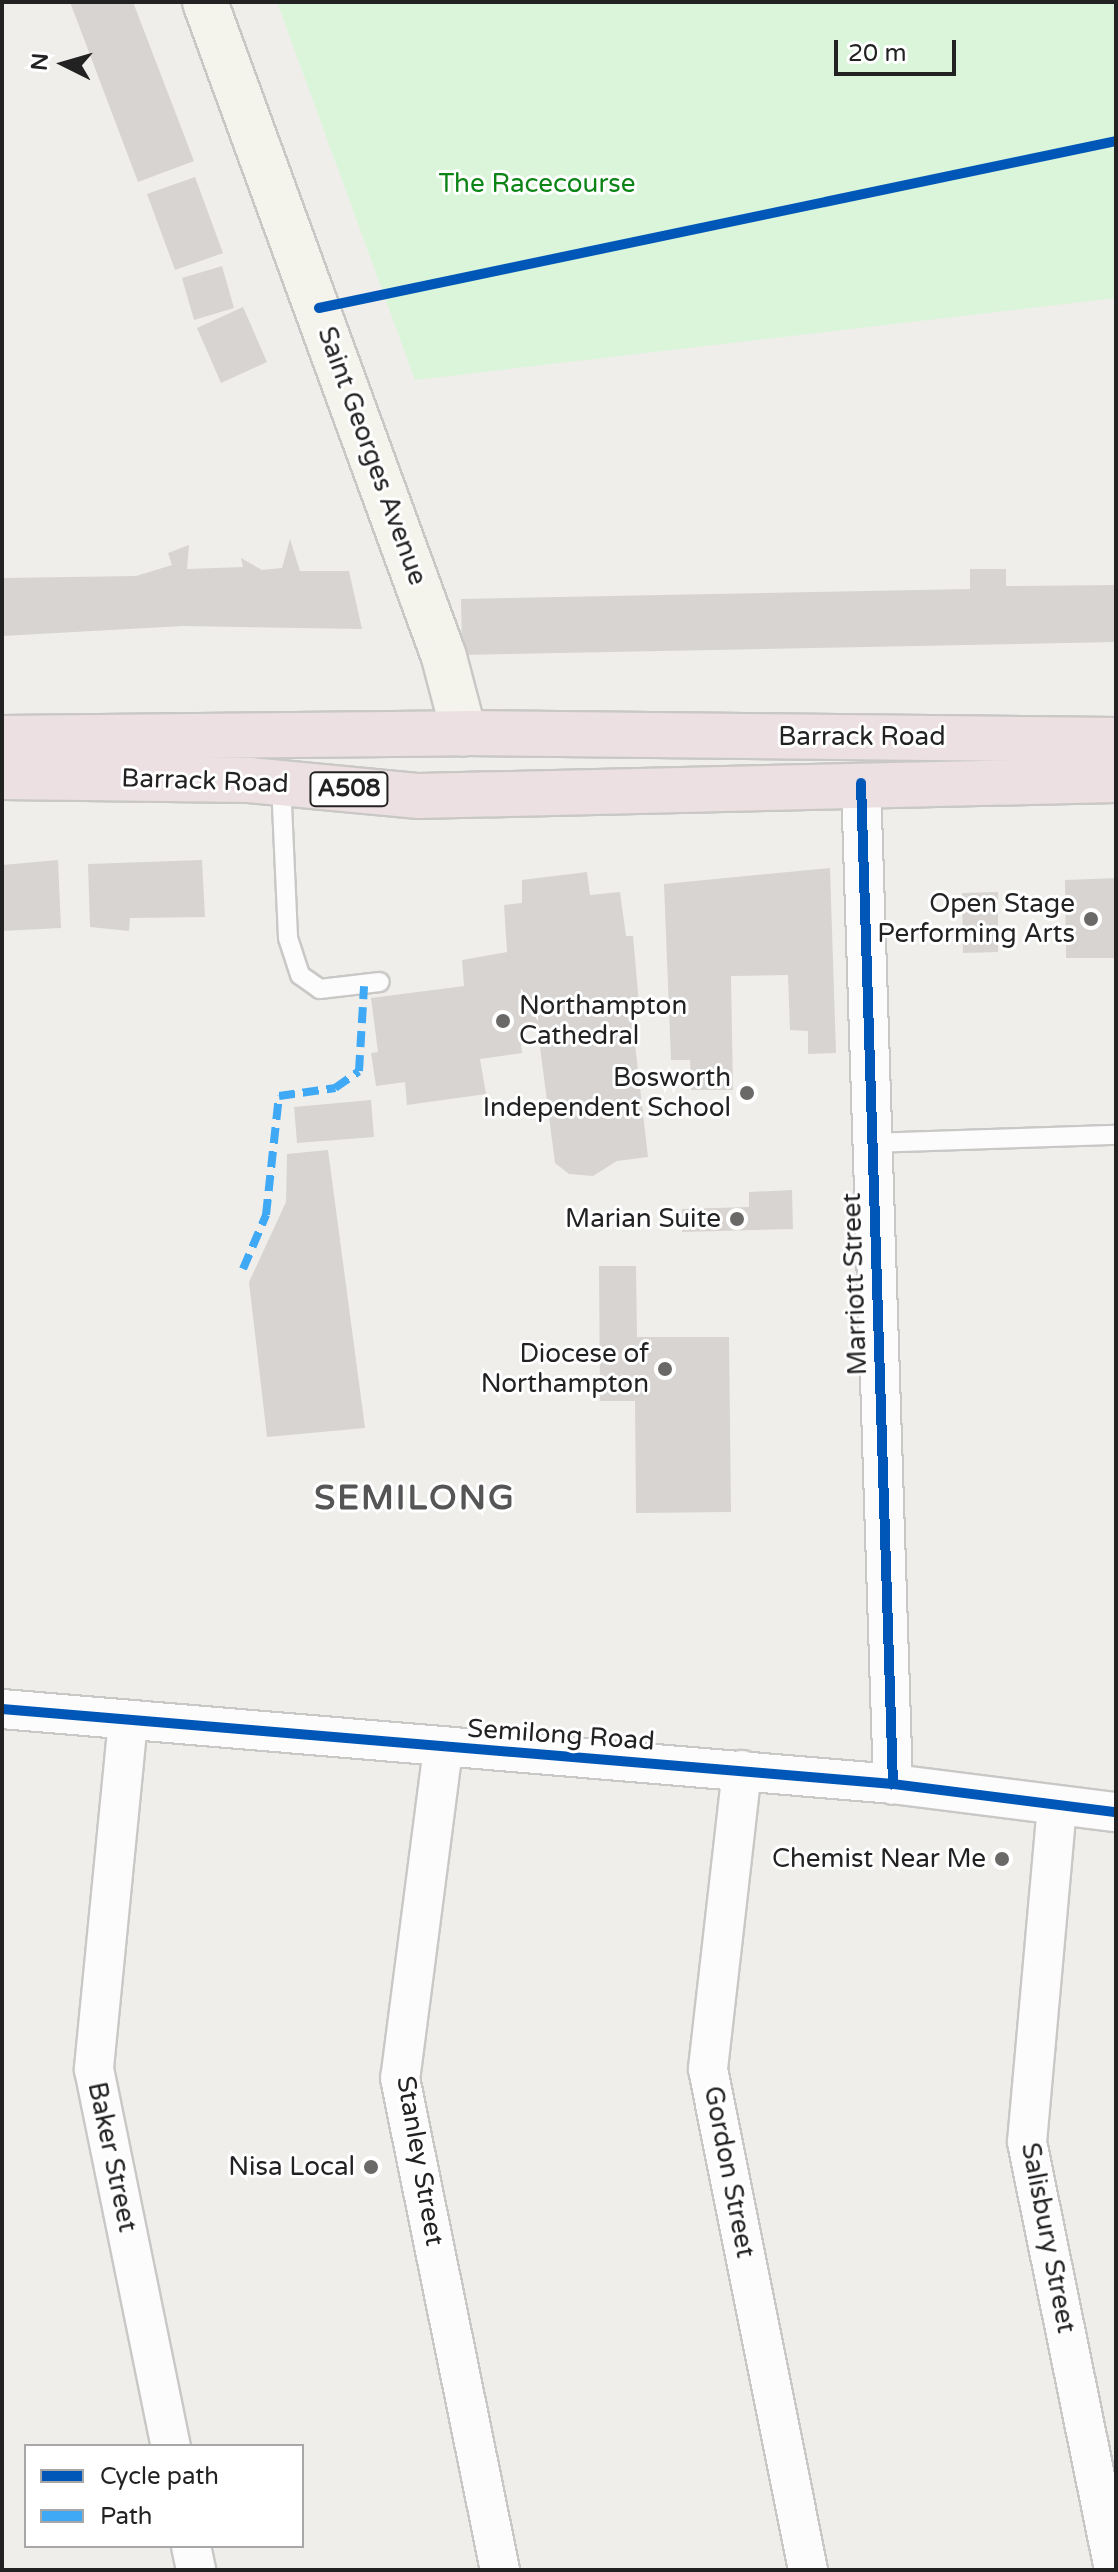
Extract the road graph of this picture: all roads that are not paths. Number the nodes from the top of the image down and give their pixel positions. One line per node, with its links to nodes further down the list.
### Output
1 (205, 2): 2 (street, Saint Georges Avenue)
2 (464, 733): 3 (highway, Barrack Road / A508); 4 (highway, Barrack Road / A508); 9 (highway)
3 (2, 738)
4 (1116, 740)
5 (2, 777): 7 (highway, Barrack Road / A508)
6 (1116, 780): 8 (highway, Barrack Road / A508)
7 (281, 783): 9 (highway, Barrack Road / A508); 10 (lane)
8 (861, 783): 9 (highway, Barrack Road / A508); 12 (street, Marriott Street)
9 (696, 793)
10 (380, 982)
11 (1116, 1135): 12 (lane)
12 (872, 1143): 17 (street, Marriott Street)
13 (2, 1709): 14 (street, Semilong Road)
14 (128, 1721): 15 (street, Semilong Road); 20 (street, Baker Street)
15 (443, 1749): 16 (street, Semilong Road); 23 (street, Stanley Street)
16 (742, 1770): 17 (street, Semilong Road); 24 (street, Gordon Street)
17 (893, 1784): 18 (street, Semilong Road)
18 (1057, 1806): 19 (street, Semilong Road); 25 (street, Salisbury Street)
19 (1116, 1812)
20 (171, 2444)
21 (191, 2548): 22 (street)
22 (196, 2570)
23 (500, 2570)
24 (808, 2570)
25 (1114, 2570)

